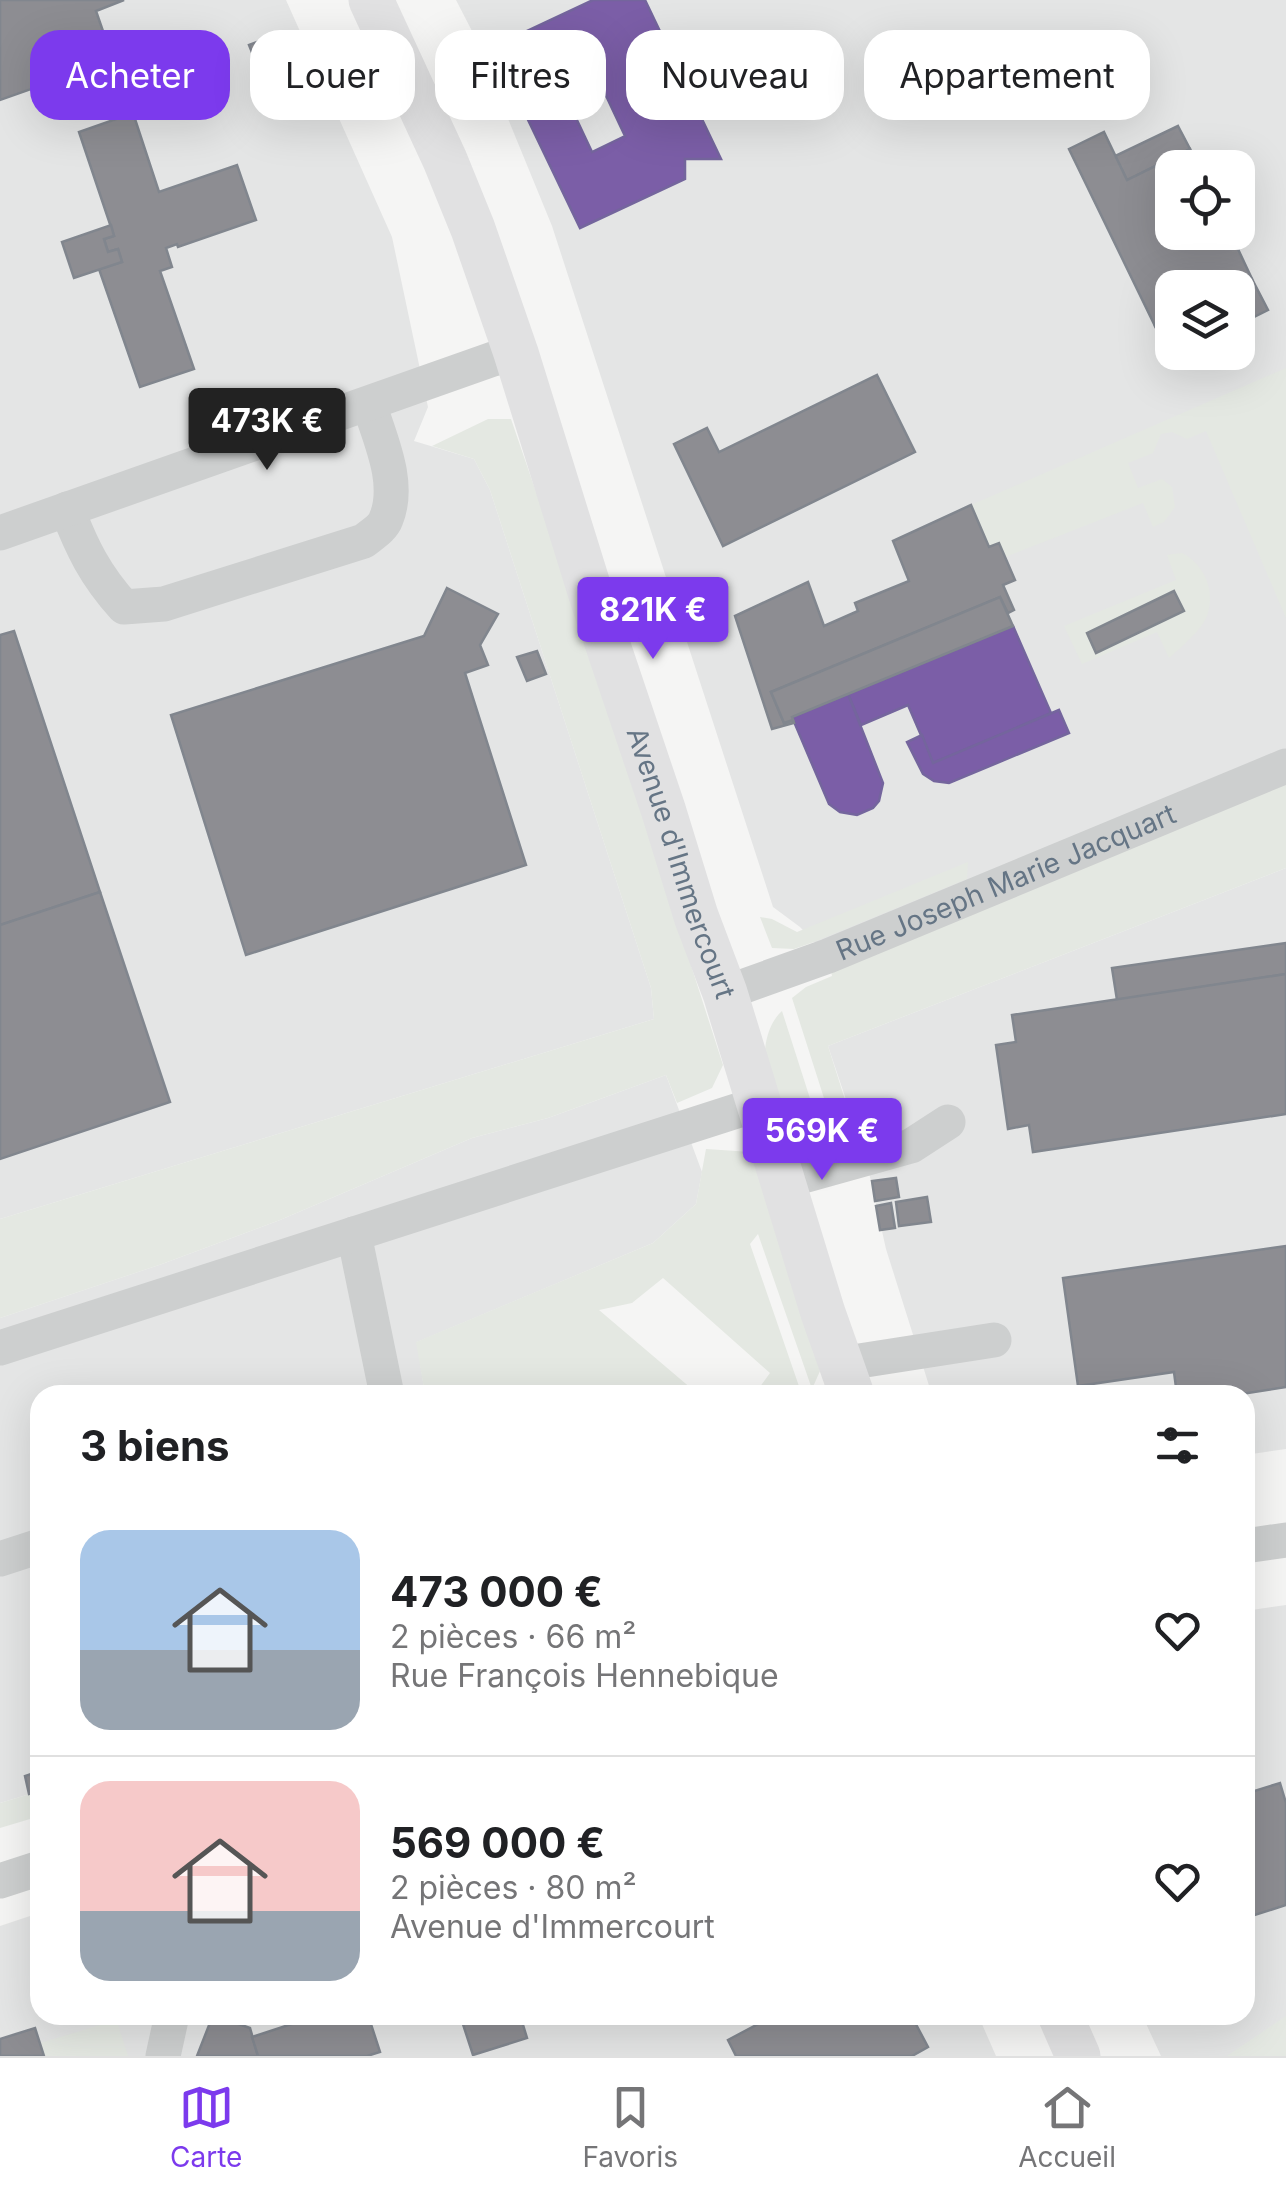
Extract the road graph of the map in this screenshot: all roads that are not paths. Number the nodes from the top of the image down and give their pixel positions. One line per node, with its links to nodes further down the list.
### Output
1 (371, 0): 2 (main road, Avenue d'Immercourt)
2 (516, 353): 3 (street); 7 (main road, Avenue d'Immercourt)
3 (369, 404): 4 (street); 4 (street)
4 (66, 508): 5 (street)
5 (0, 533)
6 (1286, 766): 7 (street, Rue Joseph Marie Jacquart)
7 (725, 993): 8 (main road, Avenue d'Immercourt)
8 (758, 1104): 10 (main road, Avenue d'Immercourt); 11 (street)
9 (948, 1122): 10 (street)
10 (782, 1182): 14 (main road, Avenue d'Immercourt)
11 (354, 1234): 13 (street); 15 (street)
12 (994, 1340): 14 (street)
13 (0, 1348)
14 (846, 1380)
15 (384, 1385)
16 (1286, 1540): 17 (street)
17 (1255, 1545)
18 (30, 1549): 19 (street)
19 (0, 1559)
20 (30, 1871): 21 (street)
21 (0, 1881)
22 (170, 2025): 24 (street)
23 (1064, 2025): 25 (main road)
24 (163, 2056)
25 (1078, 2056)

